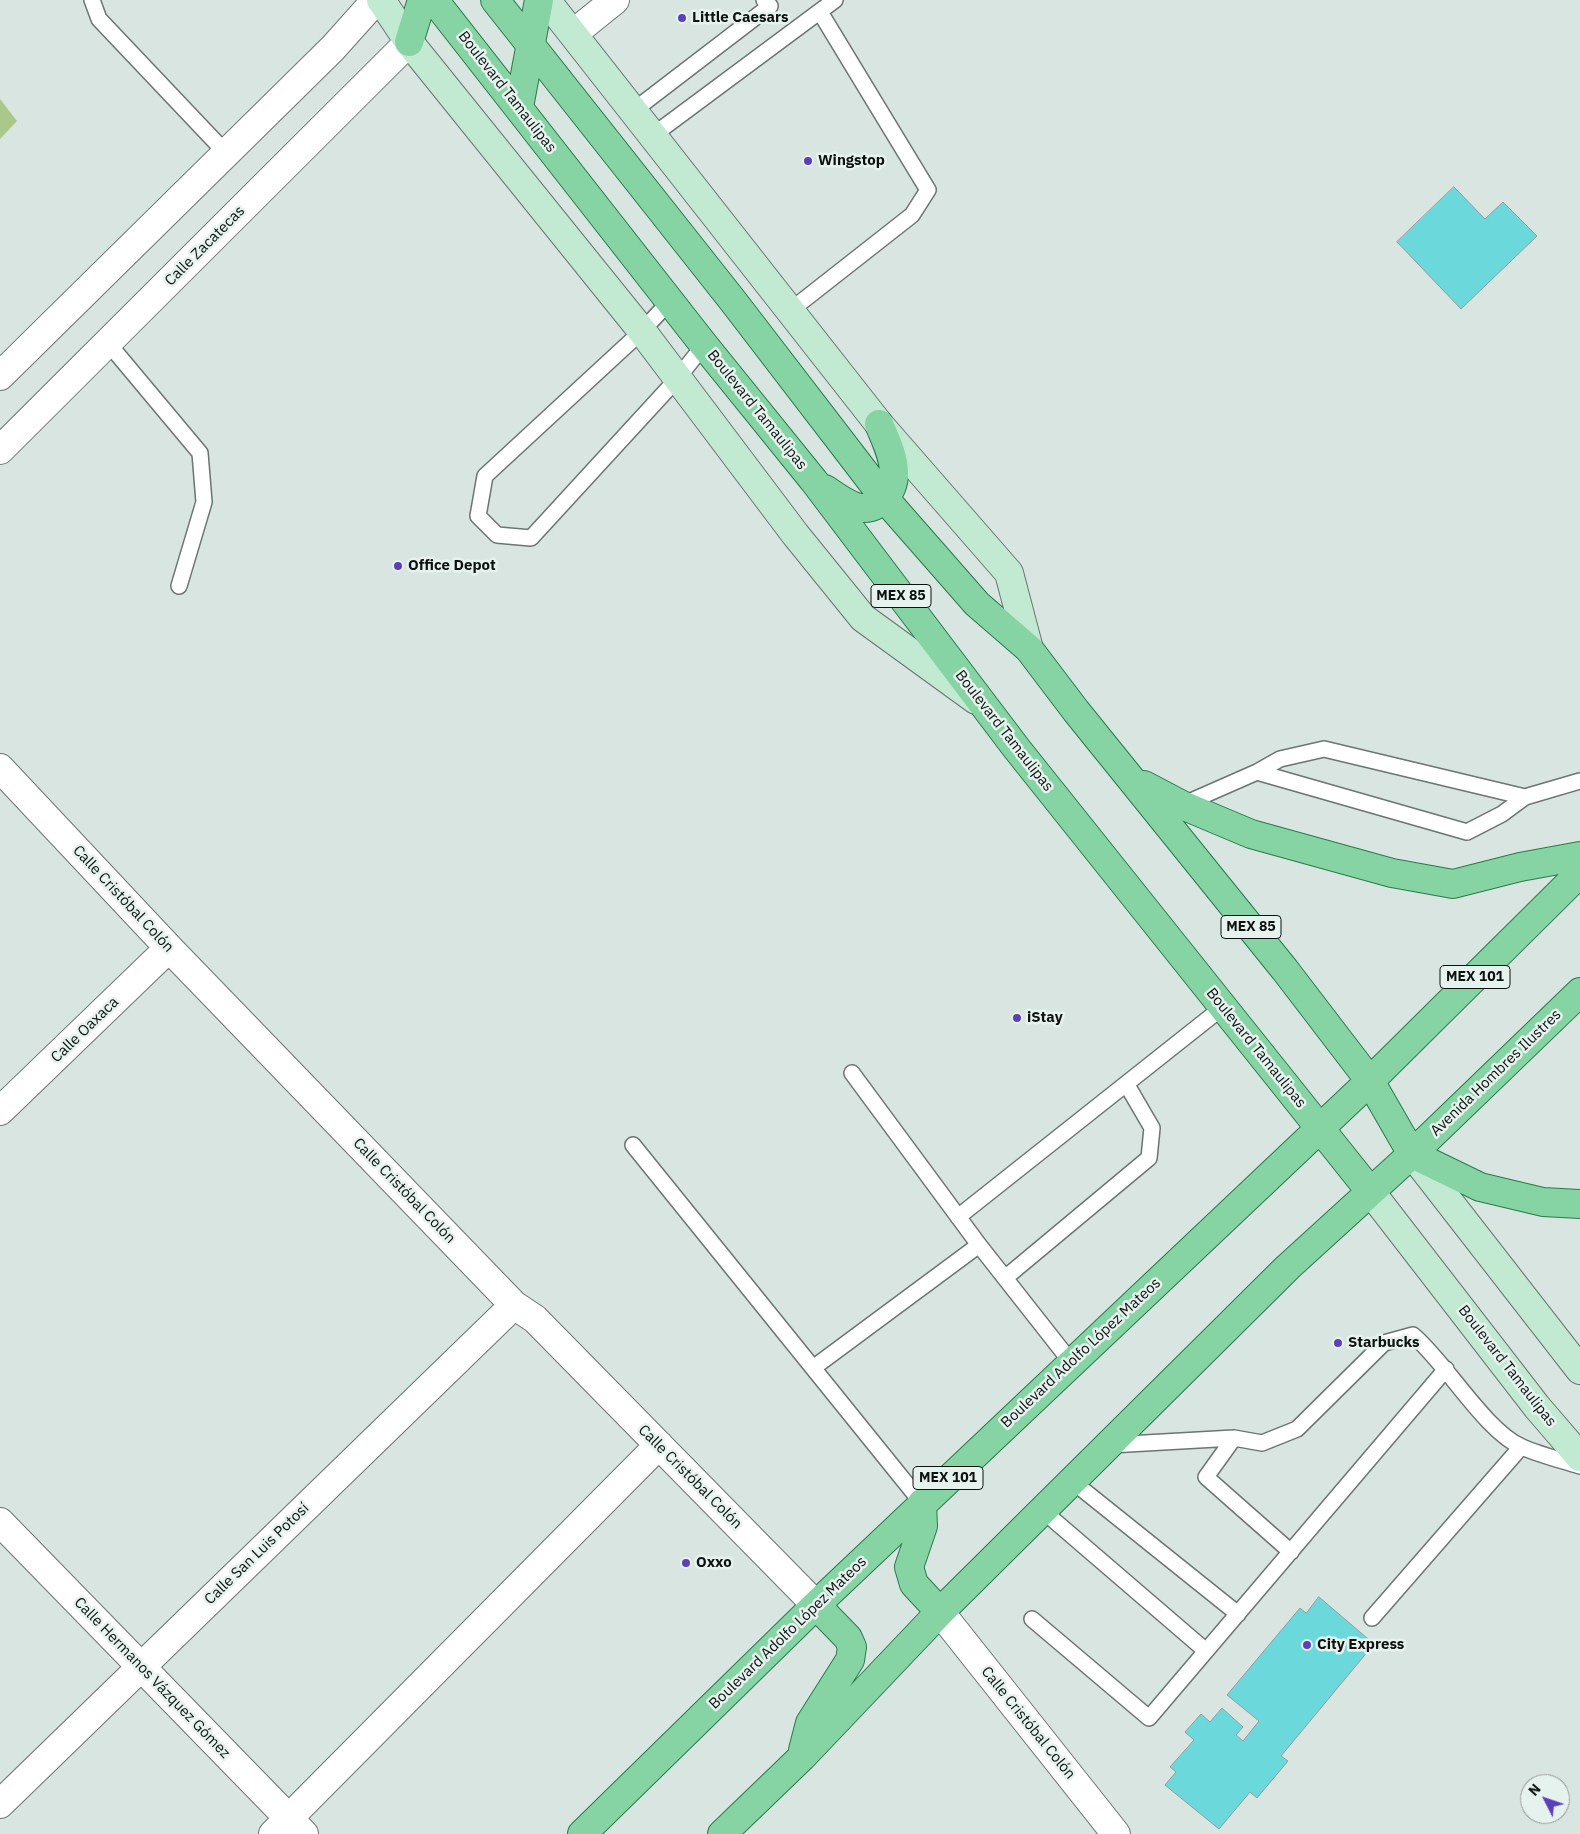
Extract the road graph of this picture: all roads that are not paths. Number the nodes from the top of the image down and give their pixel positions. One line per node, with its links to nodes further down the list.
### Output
1 (92, 0): 19 (lane)
2 (376, 0): 19 (street)
3 (381, 0): 14 (street)
4 (422, 0): 14 (main road)
5 (434, 0): 16 (main road, Boulevard Tamaulipas / MEX 85)
6 (495, 0): 15 (main road, MEX 85)
7 (540, 0): 15 (main road)
8 (546, 0): 13 (street)
9 (616, 0): 13 (street)
10 (764, 0): 17 (lane)
11 (835, 0): 12 (lane)
12 (820, 12): 18 (lane); 21 (lane)
13 (574, 33): 17 (street)
14 (410, 42): 22 (street); 23 (street, Calle Zacatecas)
15 (529, 46): 16 (main road); 30 (main road, MEX 85)
16 (519, 107): 20 (main road, Boulevard Tamaulipas / MEX 85)
17 (633, 111): 18 (street)
18 (652, 136): 21 (street)
19 (226, 154): 25 (street)
20 (670, 301): 22 (lane); 24 (main road, Boulevard Tamaulipas / MEX 85)
21 (791, 310): 27 (street)
22 (642, 331): 26 (street); 26 (lane)
23 (108, 342): 28 (street, Calle Zacatecas); 31 (lane)
24 (704, 345): 26 (lane); 29 (main road, Boulevard Tamaulipas / MEX 85)
25 (0, 376)
26 (677, 379): 33 (street)
27 (879, 424): 30 (main road); 32 (street)
28 (0, 450)
29 (814, 481): 30 (main road); 33 (main road, Boulevard Tamaulipas / MEX 85)
30 (885, 499): 32 (main road, MEX 85)
31 (179, 586)
32 (1029, 648): 36 (main road, MEX 85)
33 (983, 705): 44 (main road, Boulevard Tamaulipas / MEX 85)
34 (1257, 772): 38 (lane); 38 (lane); 39 (lane)
35 (2, 775): 42 (street, Calle Cristóbal Colón)
36 (1133, 779): 39 (main road); 46 (main road, MEX 85)
37 (1580, 781): 38 (lane)
38 (1525, 797)
39 (1182, 805): 40 (main road)
40 (1580, 856)
41 (1580, 873): 46 (main road, Boulevard Adolfo López Mateos / MEX 101)
42 (169, 948): 48 (street, Calle Oaxaca); 57 (street, Calle Cristóbal Colón)
43 (1580, 992): 51 (main road, Avenida Hombres Ilustres)
44 (1223, 1007): 47 (lane); 49 (main road, Boulevard Tamaulipas / MEX 85)
45 (852, 1073): 54 (lane)
46 (1370, 1081): 49 (main road, Boulevard Adolfo López Mateos / MEX 101); 51 (main road, MEX 85)
47 (1127, 1085): 54 (lane); 56 (lane)
48 (0, 1111)
49 (1320, 1128): 52 (main road, Boulevard Tamaulipas / MEX 85); 58 (main road, Boulevard Adolfo López Mateos / MEX 101)
50 (633, 1145): 59 (lane)
51 (1412, 1154): 52 (main road); 53 (main road); 61 (street)
52 (1370, 1191): 64 (main road); 66 (street, Boulevard Tamaulipas)
53 (1580, 1204)
54 (958, 1217): 55 (lane)
55 (979, 1244): 56 (lane); 59 (lane)
56 (1005, 1278): 58 (lane)
57 (514, 1305): 63 (street, Calle Cristóbal Colón); 79 (street, Calle San Luis Potosí)
58 (1071, 1362): 69 (main road, Boulevard Adolfo López Mateos / MEX 101)
59 (813, 1368): 69 (lane)
60 (1446, 1369): 62 (lane); 65 (lane); 72 (lane)
61 (1580, 1370)
62 (1234, 1438): 64 (lane); 72 (lane)
63 (658, 1444): 73 (street, Calle Cristóbal Colón); 82 (street)
64 (1109, 1445): 68 (main road)
65 (1520, 1447): 67 (lane); 76 (lane)
66 (1580, 1457)
67 (1580, 1466)
68 (1072, 1481): 70 (main road); 75 (lane)
69 (922, 1503): 73 (main road, Boulevard Adolfo López Mateos / MEX 101); 74 (main road)
70 (1042, 1510): 74 (main road); 78 (lane)
71 (0, 1522): 79 (street, Calle Hermanos Vázquez Gómez)
72 (1290, 1552): 75 (lane)
73 (816, 1605): 80 (main road); 83 (main road, Boulevard Adolfo López Mateos / MEX 101)
74 (940, 1612): 80 (main road); 85 (street, Calle Cristóbal Colón)
75 (1238, 1614): 78 (lane)
76 (1372, 1618)
77 (1032, 1619): 78 (lane)
78 (1206, 1651)
79 (141, 1667): 81 (street, Calle San Luis Potosí); 82 (street, Calle Hermanos Vázquez Gómez)
80 (802, 1757): 84 (main road)
81 (0, 1804)
82 (289, 1829)
83 (582, 1834)
84 (722, 1834)
85 (1116, 1834)

